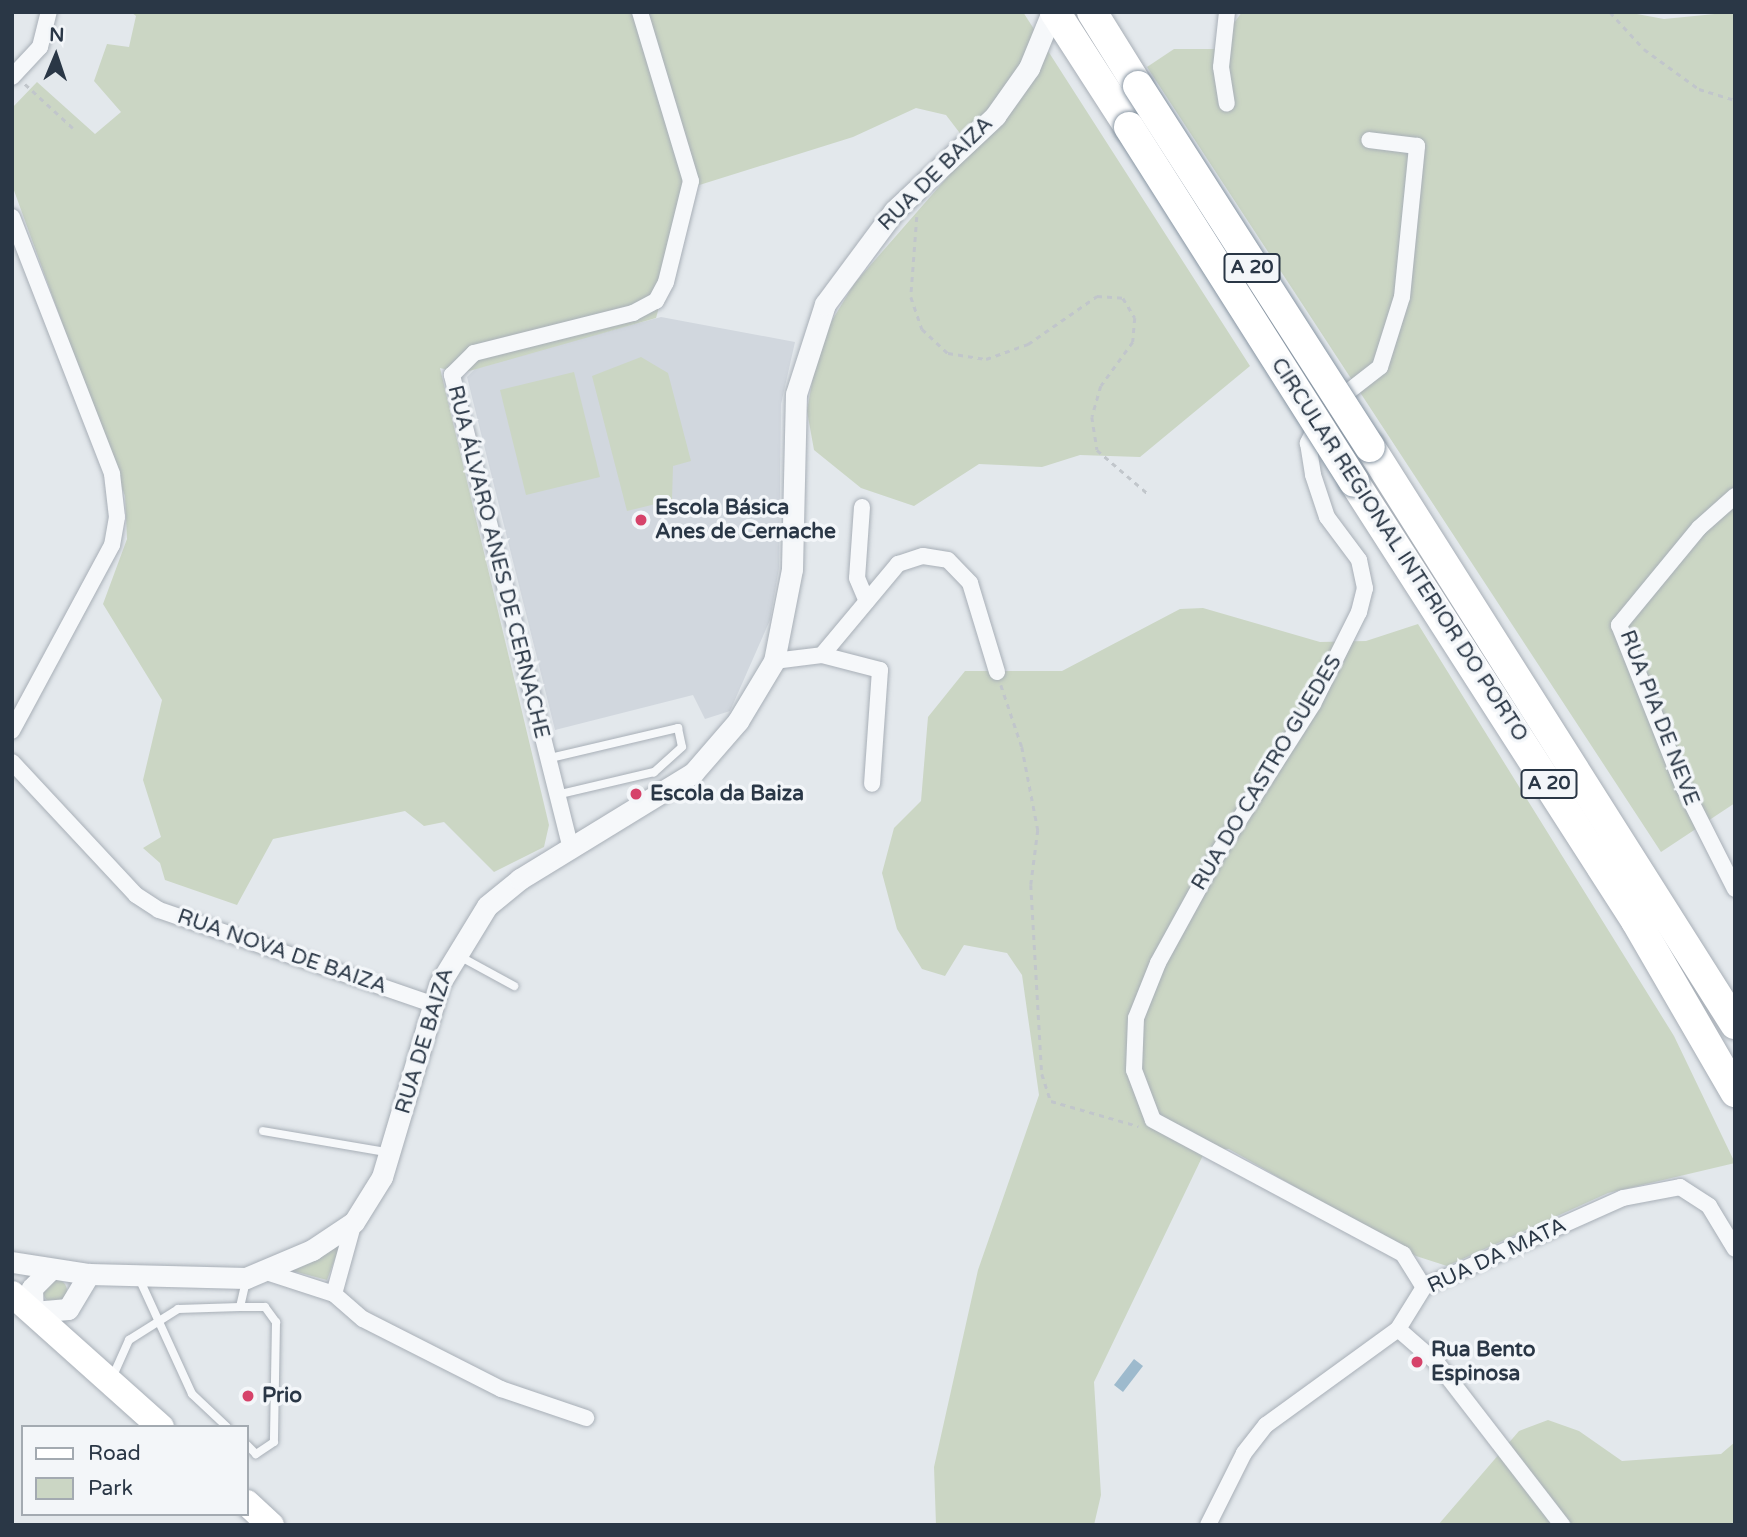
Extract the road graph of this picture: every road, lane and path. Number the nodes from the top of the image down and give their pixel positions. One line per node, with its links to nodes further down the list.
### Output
1 (49, 12): 7 (street)
2 (640, 12): 22 (street, RUA ÁLVARO ANES DE CERNACHE)
3 (1054, 12): 12 (street, RUA DE BAIZA); 32 (highway, CIRCULAR REGIONAL INTERIOR DO PORTO / A 20, bridge)
4 (1092, 12): 31 (highway, CIRCULAR REGIONAL INTERIOR DO PORTO / A 20, bridge)
5 (1227, 12): 9 (street)
6 (1609, 12): 8 (path)
7 (14, 76): 10 (path)
8 (1735, 100)
9 (1227, 104)
10 (73, 128)
11 (1369, 140): 33 (street, RUA DO CASTRO GUEDES)
12 (922, 186): 14 (path); 19 (street, RUA DE BAIZA)
13 (12, 217): 21 (street)
14 (1147, 493)
15 (1735, 496): 27 (street, RUA PIA DE NEVE)
16 (862, 507): 17 (street)
17 (867, 601): 18 (street); 20 (street)
18 (822, 655): 19 (street); 24 (street)
19 (774, 661): 26 (street, RUA DE BAIZA)
20 (997, 672): 33 (path)
21 (12, 731)
22 (547, 759): 25 (street, RUA ÁLVARO ANES DE CERNACHE); 25 (lane)
23 (12, 762): 30 (street, RUA NOVA DE BAIZA)
24 (872, 784)
25 (556, 795): 26 (street, RUA ÁLVARO ANES DE CERNACHE)
26 (571, 849): 28 (street, RUA DE BAIZA)
27 (1735, 889)
28 (453, 953): 29 (lane); 30 (street, RUA DE BAIZA)
29 (514, 986)
30 (432, 1004): 35 (street, RUA DE BAIZA)
31 (1735, 1024)
32 (1735, 1092)
33 (1153, 1120): 44 (street)
34 (263, 1131): 35 (lane)
35 (389, 1153): 36 (street, RUA DE BAIZA)
36 (354, 1222): 40 (street); 46 (street)
37 (1735, 1249): 44 (street, RUA DA MATA)
38 (12, 1262): 39 (street)
39 (51, 1269): 41 (street); 48 (street)
40 (267, 1272): 43 (street); 46 (street)
41 (89, 1274): 42 (street); 48 (street)
42 (138, 1276): 43 (street); 49 (lane)
43 (246, 1278): 47 (lane)
44 (1424, 1287): 50 (street, RUA DA MATA)
45 (12, 1294): 48 (main road)
46 (334, 1294): 52 (street)
47 (240, 1307): 49 (lane); 55 (lane)
48 (33, 1312): 51 (main road)
49 (157, 1325): 51 (lane); 54 (lane)
50 (1398, 1329): 58 (street, RUA DA MATA); 59 (street)
51 (111, 1381): 53 (main road)
52 (586, 1419)
53 (159, 1425)
54 (225, 1425)
55 (248, 1446)
56 (248, 1504): 57 (main road)
57 (271, 1525)
58 (1208, 1525)
59 (1562, 1525)

